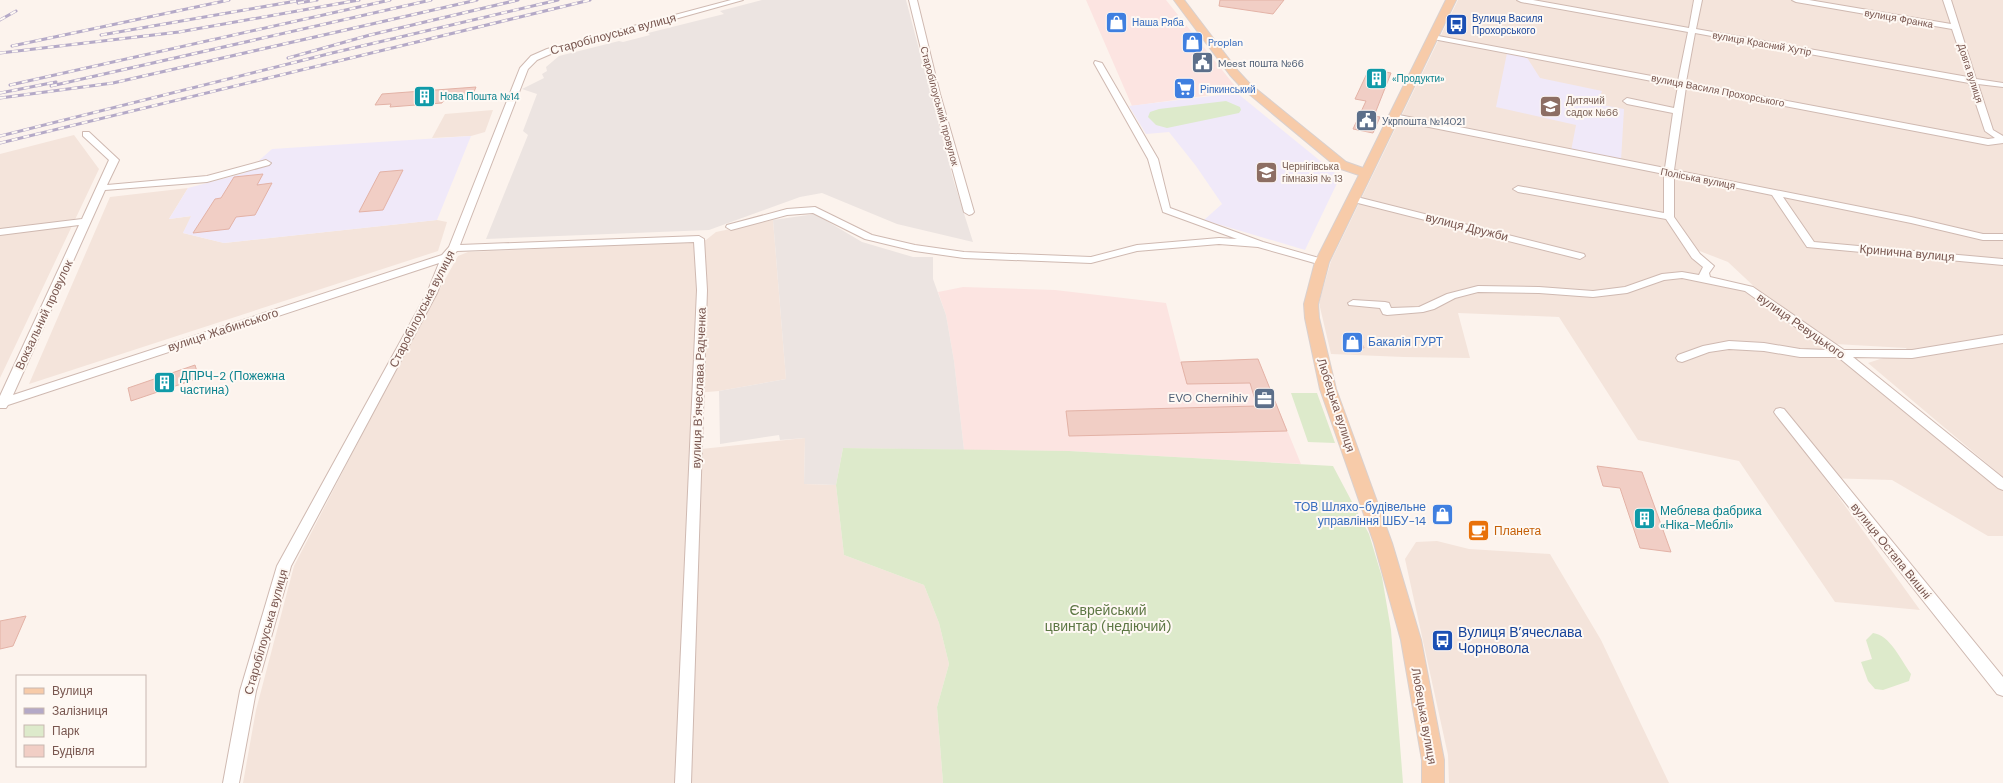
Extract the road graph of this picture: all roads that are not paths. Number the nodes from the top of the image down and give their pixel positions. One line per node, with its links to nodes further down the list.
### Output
1 (739, 0): 35 (street, Старобілоуська вулиця)
2 (912, 0): 28 (street, Старобілоуський провулок)
3 (1179, 0): 22 (main road)
4 (1451, 0): 11 (main road, Любецька вулиця)
5 (1521, 0): 10 (street, вулиця Красний Хутір)
6 (1698, 0): 10 (street)
7 (1796, 0): 9 (street, вулиця Франка)
8 (1947, 0): 9 (street, Довга вулиця)
9 (1955, 27): 13 (street, Довга вулиця)
10 (1692, 30): 13 (street, вулиця Красний Хутір); 14 (street)
11 (1433, 37): 14 (street, вулиця Василя Прохорського); 18 (main road, Любецька вулиця)
12 (1098, 63): 34 (street)
13 (1974, 82): 15 (street, вулиця Красний Хутір); 20 (street, Довга вулиця)
14 (1682, 83): 17 (street); 20 (street, вулиця Василя Прохорського)
15 (2003, 84)
16 (1627, 101): 17 (street)
17 (1678, 111): 23 (street)
18 (1394, 117): 22 (main road, Любецька вулиця); 23 (street, Поліська вулиця)
19 (86, 134): 24 (street, Вокзальний провулок)
20 (2003, 140)
21 (266, 163): 24 (street)
22 (1366, 173): 27 (main road, Любецька вулиця)
23 (1669, 173): 26 (street, Поліська вулиця); 29 (street)
24 (100, 188): 30 (street, Вокзальний провулок)
25 (1518, 189): 29 (street)
26 (1776, 193): 33 (street, Поліська вулиця); 38 (street, Кринична вулиця)
27 (1353, 199): 36 (street, вулиця Дружби); 37 (main road, Любецька вулиця)
28 (969, 212)
29 (1669, 217): 39 (street)
30 (87, 221): 32 (street); 44 (street, Вокзальний провулок)
31 (731, 227): 34 (street)
32 (0, 232)
33 (2003, 237)
34 (1259, 244): 37 (street)
35 (450, 252): 44 (street, вулиця Жабинського); 48 (street, Старобілоуська вулиця); 49 (street, вулиця Вʼячеслава Радченка)
36 (1580, 256)
37 (1322, 262): 50 (main road, Любецька вулиця)
38 (2003, 262)
39 (1705, 276): 40 (street, вулиця Ревуцького); 42 (street, вулиця Ревуцького)
40 (1353, 303)
41 (2003, 339): 42 (street)
42 (1842, 354): 43 (street); 46 (street, вулиця Ревуцького)
43 (1682, 358)
44 (2, 404)
45 (1780, 412): 47 (street, вулиця Остапа Вишні)
46 (2003, 485)
47 (2003, 689)
48 (231, 783)
49 (683, 783)
50 (1433, 783)

